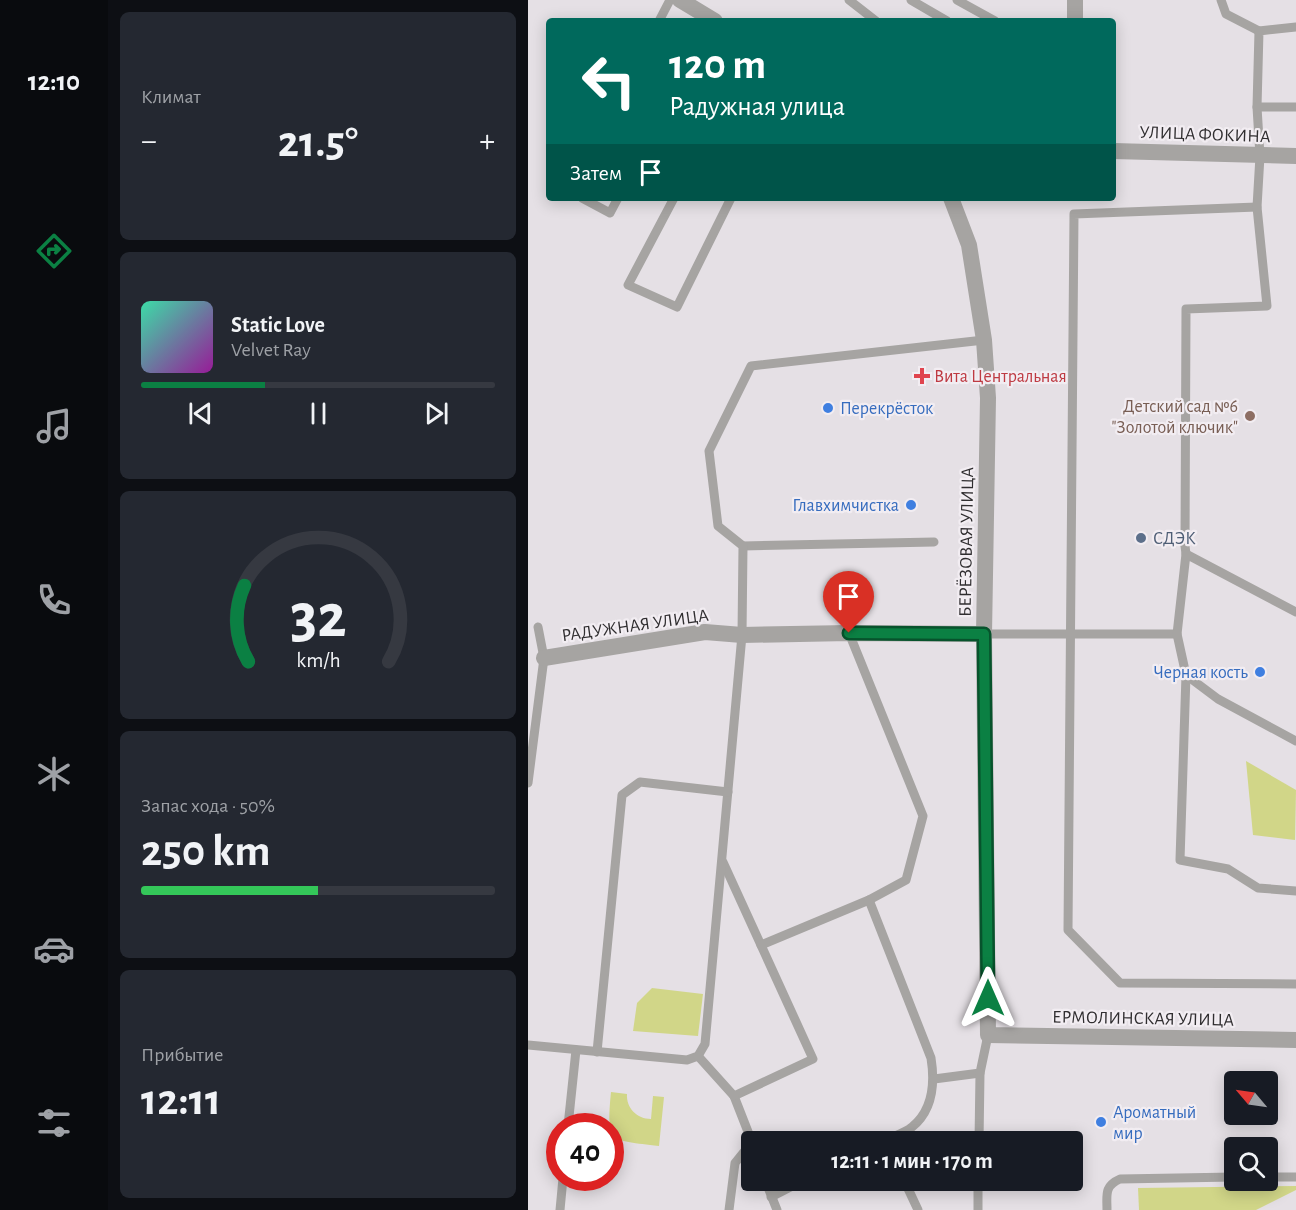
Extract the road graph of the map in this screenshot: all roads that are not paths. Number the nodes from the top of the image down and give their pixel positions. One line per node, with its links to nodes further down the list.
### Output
1 (670, 0): 10 (lane)
2 (680, 0): 11 (street)
3 (849, 0): 12 (lane)
4 (911, 0): 13 (lane)
5 (957, 0): 9 (lane)
6 (979, 0): 9 (lane)
7 (1075, 0): 15 (street)
8 (1221, 0): 17 (lane)
9 (974, 10): 14 (lane)
10 (661, 18)
11 (710, 18)
12 (872, 18)
13 (941, 18)
14 (989, 18)
15 (1075, 18)
16 (1296, 27): 17 (lane)
17 (1259, 31): 18 (lane)
18 (1257, 107): 19 (lane); 21 (lane)
19 (1296, 107)
20 (1116, 151): 21 (street, УЛИЦА ФОКИНА)
21 (1260, 156): 22 (street, УЛИЦА ФОКИНА); 28 (lane)
22 (1296, 156)
23 (588, 201): 24 (lane)
24 (616, 201)
25 (672, 201): 26 (lane)
26 (730, 201)
27 (952, 201): 29 (street, БЕРЁЗОВАЯ УЛИЦА)
28 (1257, 207): 32 (lane); 37 (lane)
29 (984, 340): 31 (lane); 36 (street, БЕРЁЗОВАЯ УЛИЦА)
30 (934, 542): 31 (lane)
31 (743, 546): 39 (lane)
32 (1186, 554): 33 (lane); 38 (lane)
33 (1296, 612)
34 (538, 627): 40 (lane)
35 (849, 633): 36 (street, РАДУЖНАЯ УЛИЦА); 39 (street, РАДУЖНАЯ УЛИЦА); 47 (lane)
36 (984, 634): 37 (lane); 50 (street, БЕРЁЗОВАЯ УЛИЦА)
37 (1071, 634): 38 (lane); 49 (lane)
38 (1177, 634): 41 (lane)
39 (742, 635): 40 (street, РАДУЖНАЯ УЛИЦА); 44 (lane)
40 (544, 658): 43 (lane)
41 (1186, 675): 42 (lane); 46 (lane)
42 (1296, 741)
43 (528, 783)
44 (728, 792): 45 (lane); 54 (lane)
45 (722, 860): 48 (lane); 55 (lane)
46 (1296, 891)
47 (869, 900): 48 (lane); 57 (lane)
48 (761, 945): 58 (lane)
49 (1296, 984)
50 (988, 1035): 51 (street, ЕРМОЛИНСКАЯ УЛИЦА); 56 (lane)
51 (1296, 1040)
52 (528, 1046): 53 (lane)
53 (576, 1050): 54 (lane); 59 (lane)
54 (597, 1052): 55 (lane)
55 (698, 1056): 58 (lane)
56 (980, 1073): 57 (lane); 61 (lane)
57 (934, 1079): 60 (lane)
58 (734, 1096): 72 (lane)
59 (569, 1113)
60 (905, 1131)
61 (979, 1131)
62 (1278, 1177): 63 (lane)
63 (1296, 1177)
64 (1224, 1178): 76 (lane)
65 (562, 1191): 71 (lane)
66 (769, 1191): 70 (lane)
67 (783, 1191): 70 (lane)
68 (909, 1191): 74 (lane)
69 (978, 1191): 75 (lane)
70 (771, 1197): 73 (lane)
71 (560, 1210)
72 (729, 1210)
73 (777, 1210)
74 (918, 1210)
75 (978, 1210)
76 (1107, 1210)

